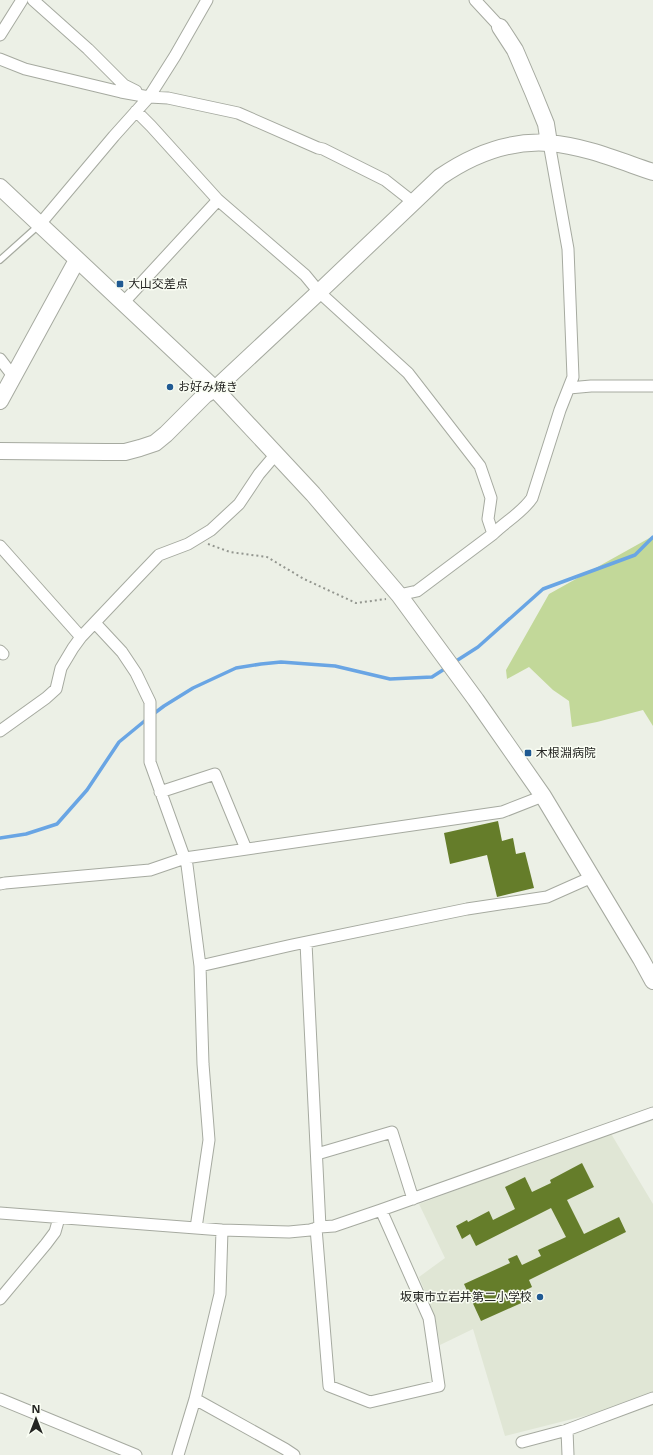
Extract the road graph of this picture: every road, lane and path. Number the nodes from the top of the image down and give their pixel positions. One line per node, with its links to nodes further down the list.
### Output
1 (22, 0): 6 (street)
2 (33, 0): 8 (street)
3 (207, 0): 8 (street)
4 (475, 0): 5 (street)
5 (500, 27): 10 (street)
6 (0, 35)
7 (0, 60): 8 (street)
8 (149, 97): 9 (street); 14 (street)
9 (136, 111): 13 (street); 15 (street)
10 (549, 143): 11 (street); 14 (street); 23 (street)
11 (653, 172)
12 (0, 186): 15 (street)
13 (218, 200): 18 (street); 19 (street)
14 (413, 202): 18 (street)
15 (40, 224): 16 (lane); 17 (street)
16 (0, 260)
17 (78, 260): 19 (street); 21 (street)
18 (319, 292): 24 (street); 28 (street)
19 (123, 303): 24 (street)
20 (0, 359): 21 (street)
21 (13, 376): 25 (street)
22 (653, 386): 23 (street)
23 (569, 388): 28 (street)
24 (215, 389): 26 (street); 27 (street)
25 (0, 401)
26 (0, 451)
27 (276, 454): 29 (street); 31 (street)
28 (493, 534): 31 (street)
29 (196, 539): 31 (path); 32 (street)
30 (0, 546): 33 (street)
31 (399, 595): 36 (street)
32 (95, 623): 33 (street); 35 (street)
33 (82, 637): 34 (street)
34 (0, 732)
35 (160, 792): 37 (street); 38 (street)
36 (543, 796): 37 (street); 39 (street)
37 (246, 849): 38 (street)
38 (184, 858): 40 (street); 42 (street)
39 (592, 877): 41 (street); 43 (street)
40 (0, 884)
41 (306, 943): 42 (street); 45 (street)
42 (200, 966): 50 (street)
43 (653, 981)
44 (653, 1113): 46 (street)
45 (317, 1154): 46 (street); 51 (street)
46 (413, 1199): 47 (street)
47 (381, 1210): 51 (street); 51 (street)
48 (0, 1213): 49 (street)
49 (59, 1218): 50 (street); 53 (street)
50 (196, 1228): 52 (street)
51 (318, 1228): 52 (street)
52 (222, 1230): 56 (street)
53 (0, 1299)
54 (653, 1398): 57 (street)
55 (0, 1399): 60 (street)
56 (195, 1399): 59 (street); 61 (street)
57 (567, 1430): 58 (street); 62 (street)
58 (522, 1442)
59 (287, 1453)
60 (136, 1455)
61 (178, 1455)
62 (568, 1455)

